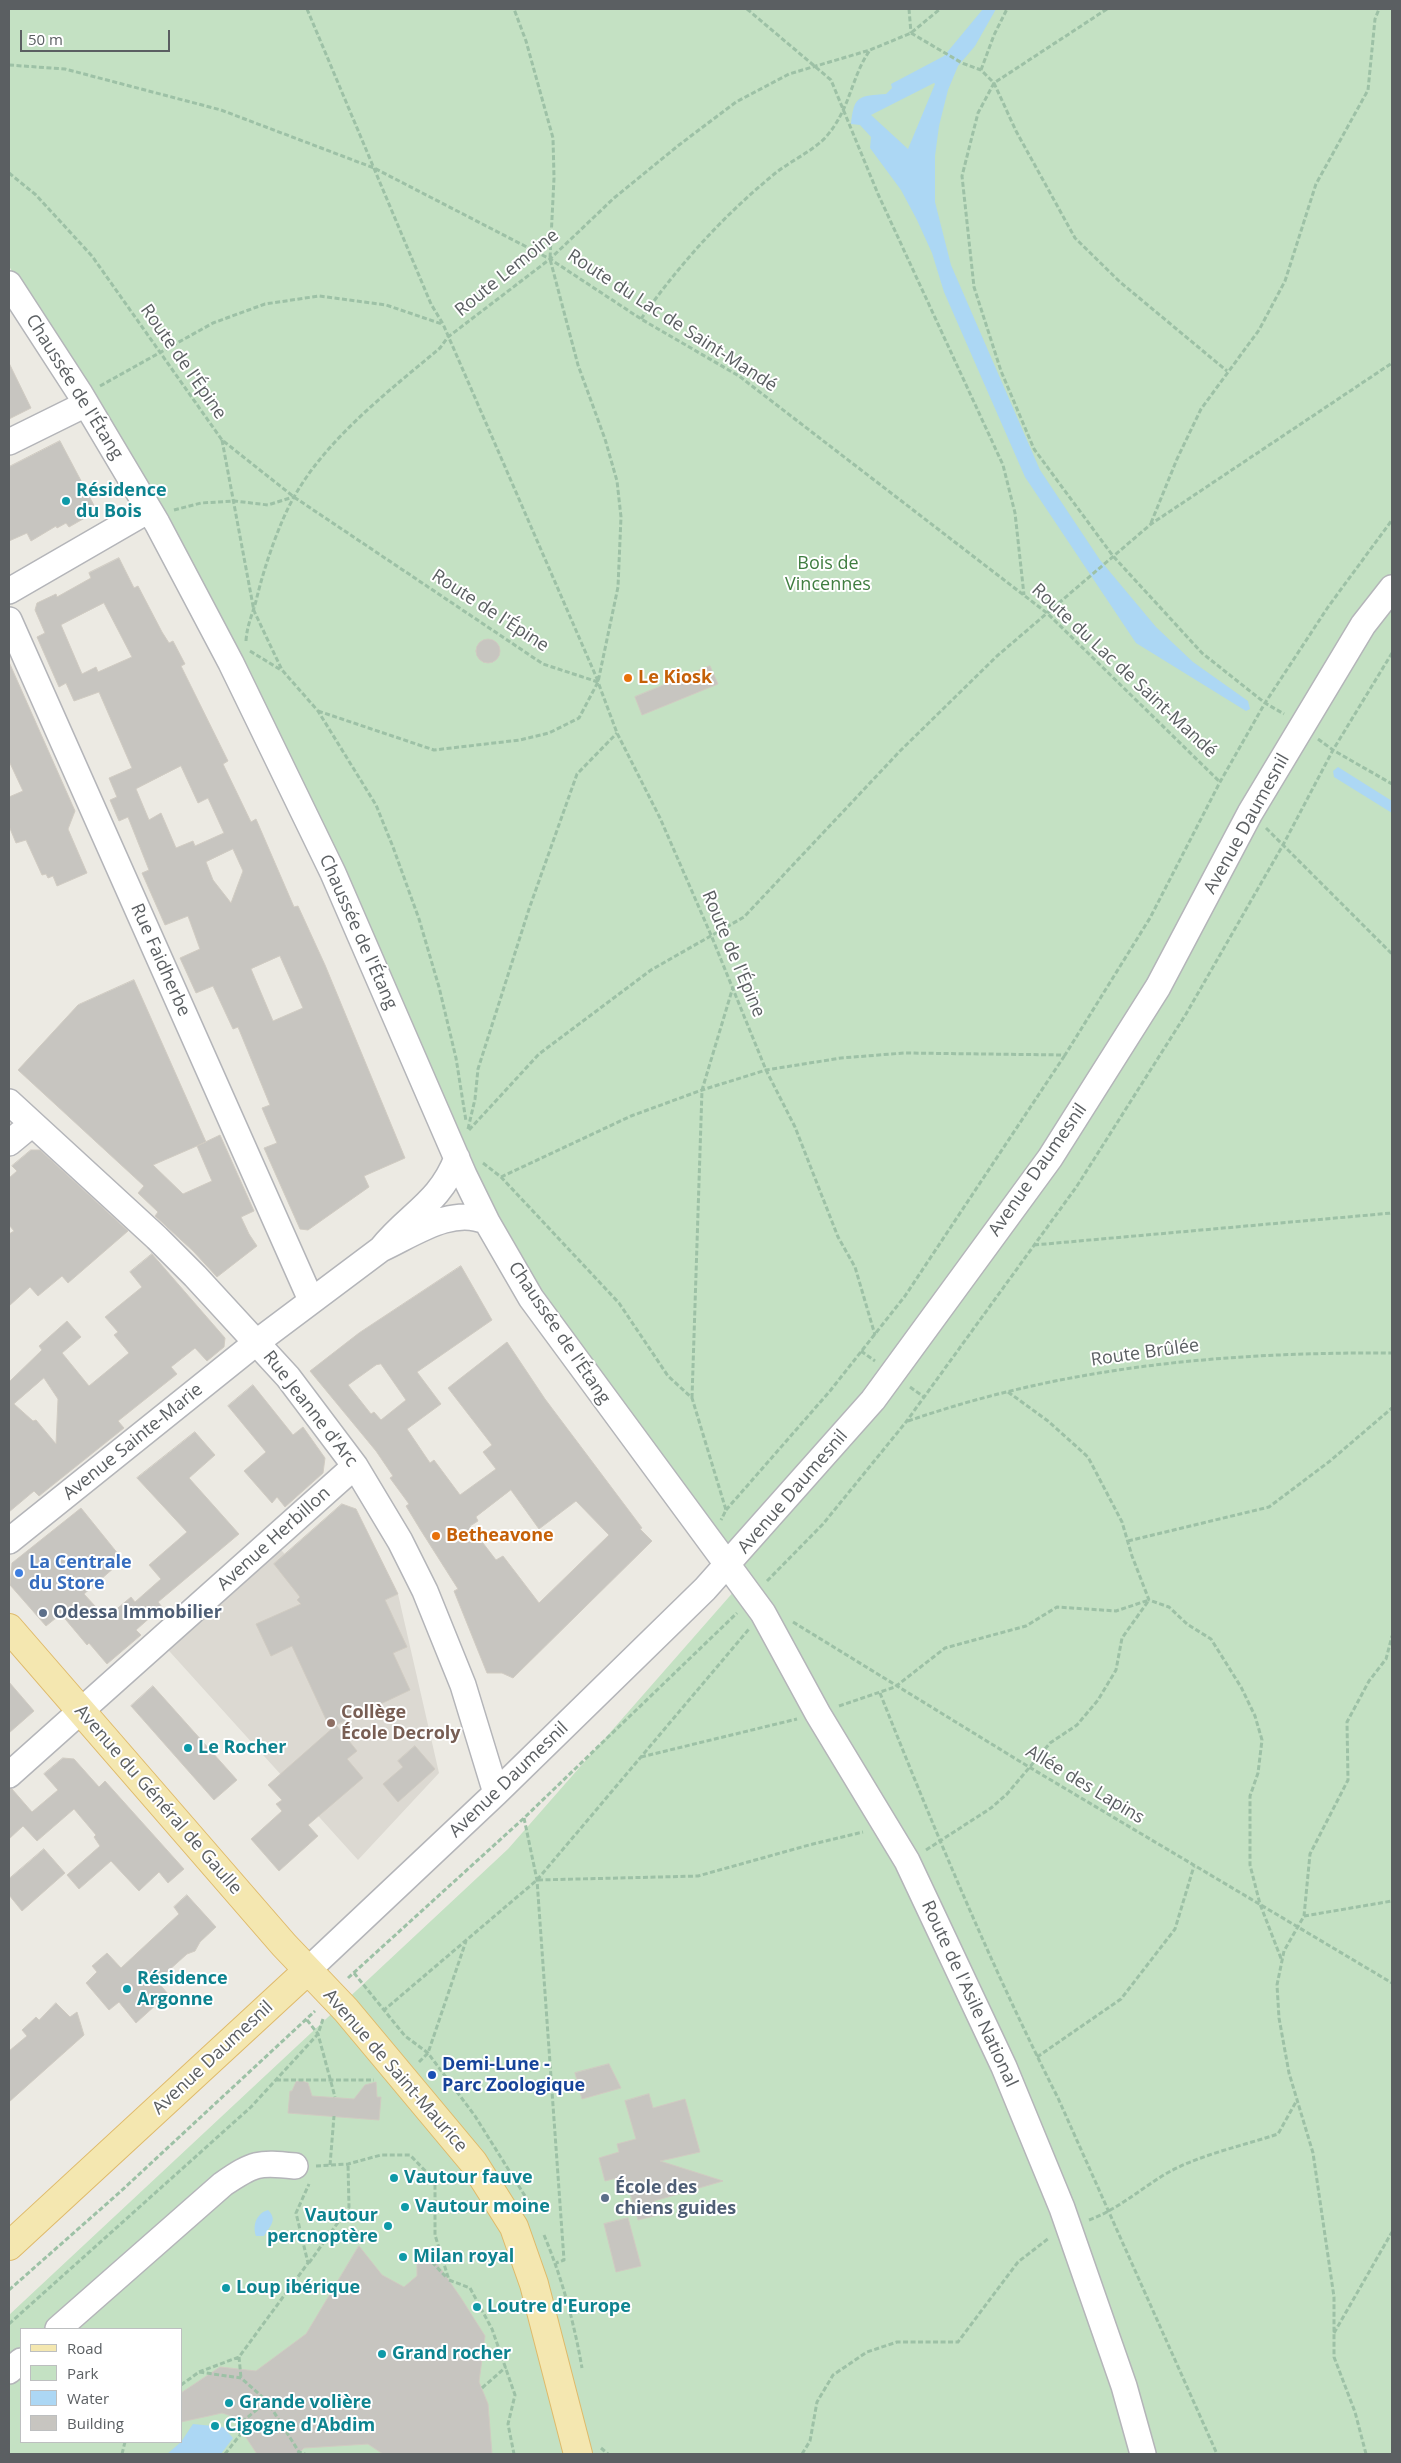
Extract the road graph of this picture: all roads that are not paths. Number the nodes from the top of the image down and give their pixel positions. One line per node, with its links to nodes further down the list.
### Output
1 (9, 284): 2 (street, Chaussée de l'Étang)
2 (90, 397): 3 (street); 4 (street, Chaussée de l'Étang)
3 (9, 442)
4 (158, 512): 6 (street); 11 (street, Chaussée de l'Étang)
5 (1392, 588): 18 (street, Avenue Daumesnil)
6 (9, 591)
7 (9, 620): 14 (street, Rue Faidherbe)
8 (9, 1102): 9 (street, Rue Jeanne d'Arc)
9 (32, 1124): 10 (street); 15 (street, Rue Jeanne d'Arc)
10 (9, 1143)
11 (467, 1151): 12 (street, Chaussée de l'Étang); 13 (street)
12 (487, 1222): 13 (street); 18 (street, Chaussée de l'Étang)
13 (381, 1249): 14 (street, Avenue Sainte-Marie)
14 (311, 1300): 15 (street, Avenue Sainte-Marie)
15 (257, 1342): 16 (street, Rue Jeanne d'Arc); 17 (street, Avenue Sainte-Marie)
16 (355, 1466): 20 (street, Avenue Herbillon); 22 (street, Rue Jeanne d'Arc)
17 (9, 1541)
18 (727, 1566): 22 (street, Avenue Daumesnil); 30 (street, Route de l'Asile National)
19 (9, 1628): 20 (main road, Avenue du Général de Gaulle)
20 (80, 1712): 21 (street, Avenue Herbillon); 23 (main road, Avenue du Général de Gaulle)
21 (9, 1775)
22 (496, 1794): 23 (street, Avenue Daumesnil)
23 (307, 1971): 25 (main road, Avenue Daumesnil); 29 (main road, Avenue de Saint-Maurice)
24 (305, 2169): 26 (street)
25 (9, 2246)
26 (59, 2328)
27 (20, 2362): 28 (street)
28 (9, 2371)
29 (578, 2454)
30 (1143, 2454)

